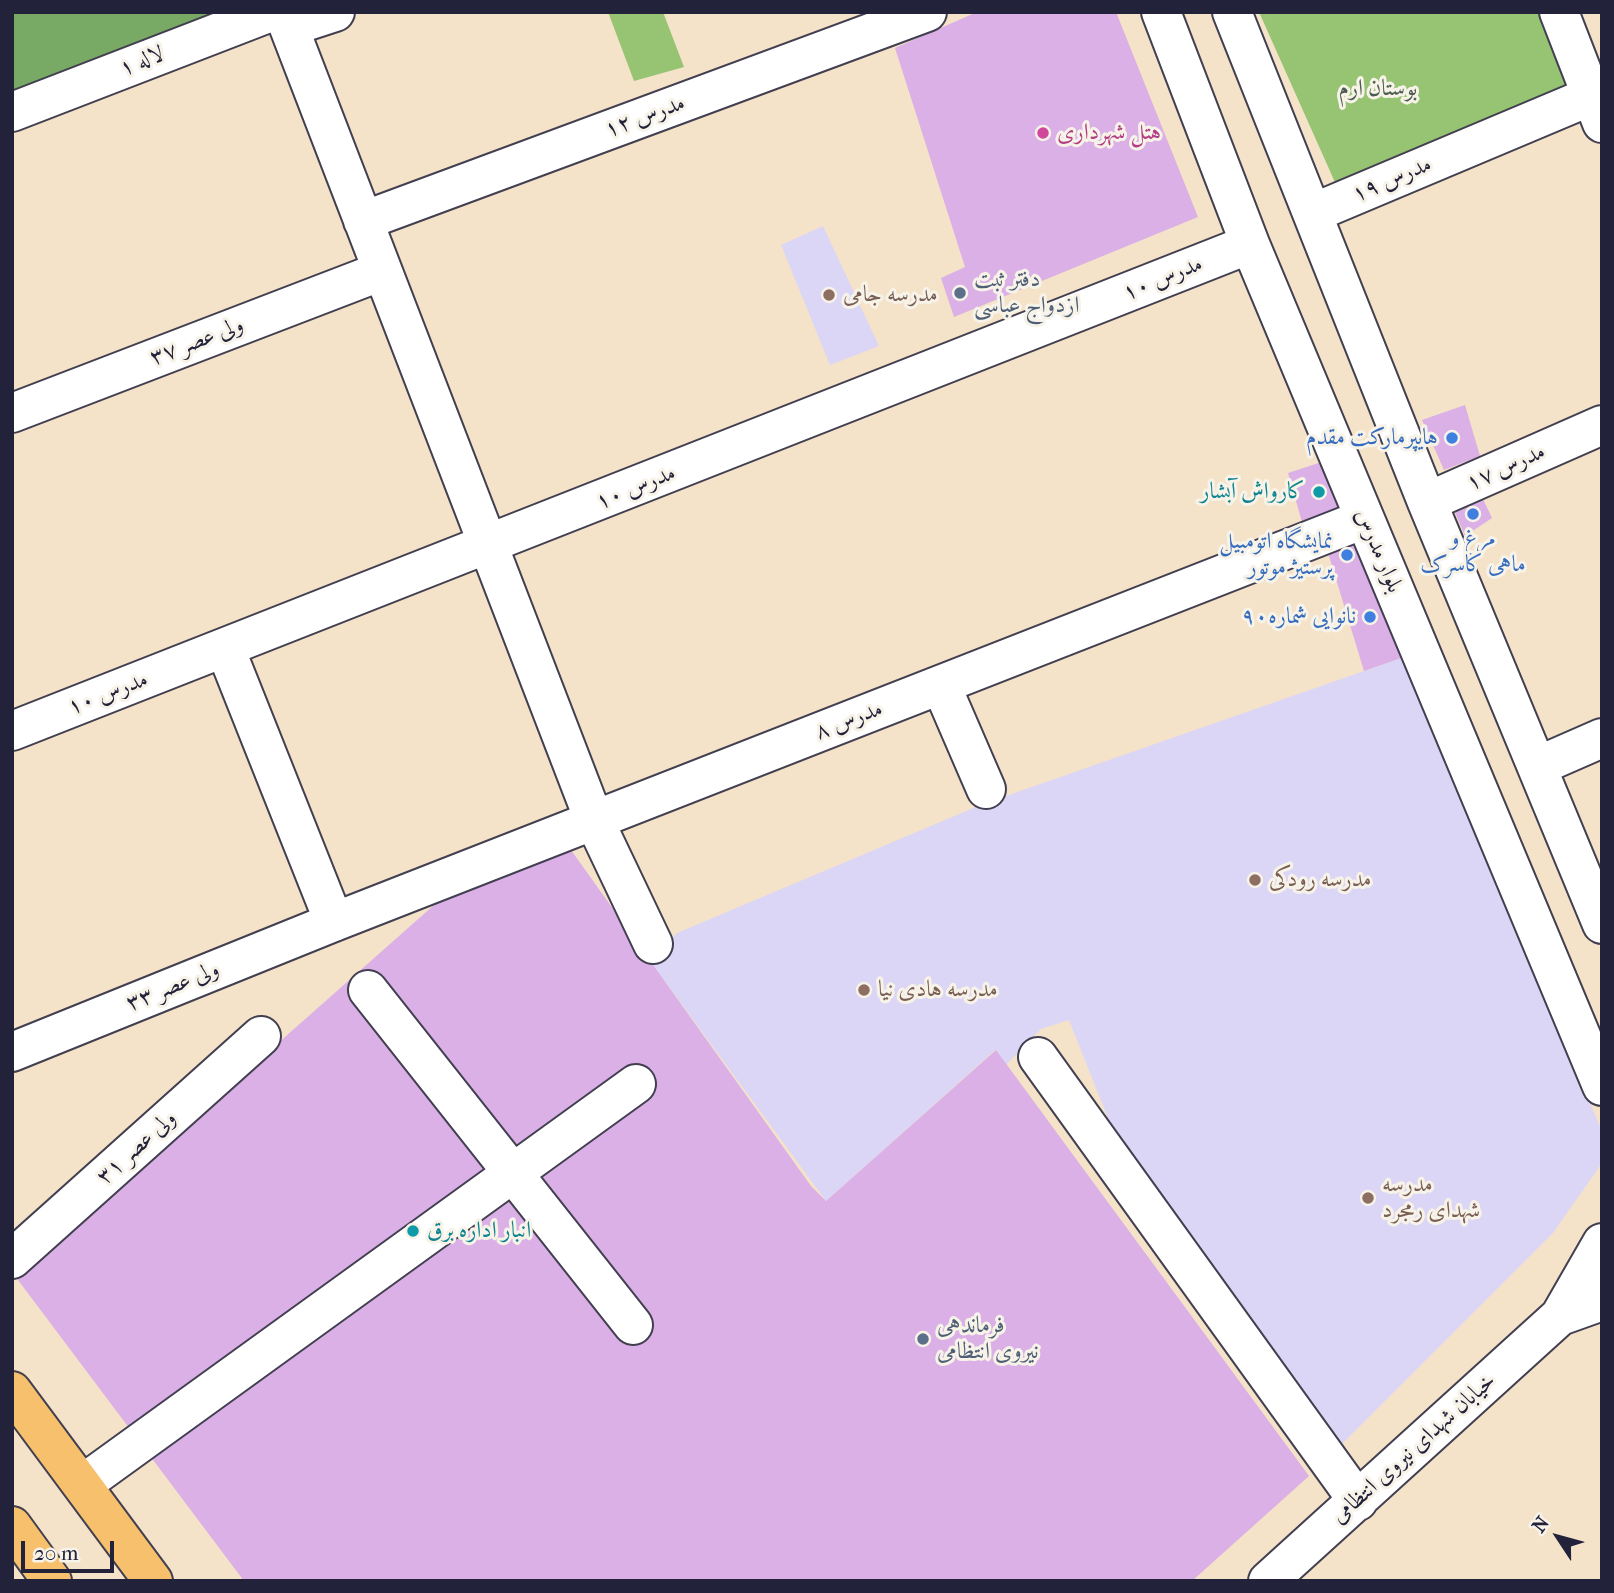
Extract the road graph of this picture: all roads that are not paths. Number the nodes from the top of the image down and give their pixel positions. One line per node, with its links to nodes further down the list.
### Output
1 (335, 12): 6 (street, لاله ۱)
2 (927, 12): 11 (street, مدرس ۱۲)
3 (1161, 12): 12 (street, بلوار مدرس)
4 (1232, 12): 10 (street)
5 (1559, 12): 7 (street)
6 (281, 17): 9 (street, لاله ۱); 11 (street)
7 (1589, 49): 8 (street)
8 (1597, 109): 10 (street, مدرس ۱۹)
9 (12, 112)
10 (1313, 213): 16 (street)
11 (363, 221): 13 (street)
12 (1250, 244): 17 (street, بلوار مدرس); 18 (street, مدرس ۱۰)
13 (382, 271): 14 (street, ولی عصر ۳۷); 18 (street)
14 (12, 413)
15 (1593, 429): 16 (street, مدرس ۱۷)
16 (1427, 502): 23 (street)
17 (1364, 519): 20 (street, مدرس ۸); 34 (street, بلوار مدرس)
18 (488, 546): 19 (street, مدرس ۱۰); 25 (street)
19 (225, 648): 21 (street, مدرس ۱۰); 26 (street)
20 (941, 685): 24 (street); 25 (street, مدرس ۸)
21 (15, 723)
22 (1602, 738): 23 (street)
23 (1538, 766): 27 (street)
24 (986, 789)
25 (594, 820): 26 (street, مدرس ۸); 28 (street)
26 (334, 922): 31 (street, ولی عصر ۳۳)
27 (1602, 924)
28 (653, 944)
29 (368, 990): 35 (street)
30 (261, 1036): 37 (street, ولی عصر ۳۱)
31 (12, 1052)
32 (1038, 1057): 43 (street)
33 (636, 1084): 35 (street)
34 (1602, 1086)
35 (514, 1172): 40 (street); 42 (street)
36 (1602, 1243): 39 (street)
37 (12, 1259)
38 (1602, 1301): 39 (street)
39 (1560, 1316): 43 (street, خیابان شهدای نیروی انتظامی)
40 (633, 1325)
41 (12, 1391): 42 (main road)
42 (83, 1484): 46 (main road)
43 (1358, 1501): 47 (street, خیابان شهدای نیروی انتظامی)
44 (12, 1526): 45 (main road)
45 (52, 1581)
46 (153, 1581)
47 (1268, 1581)

